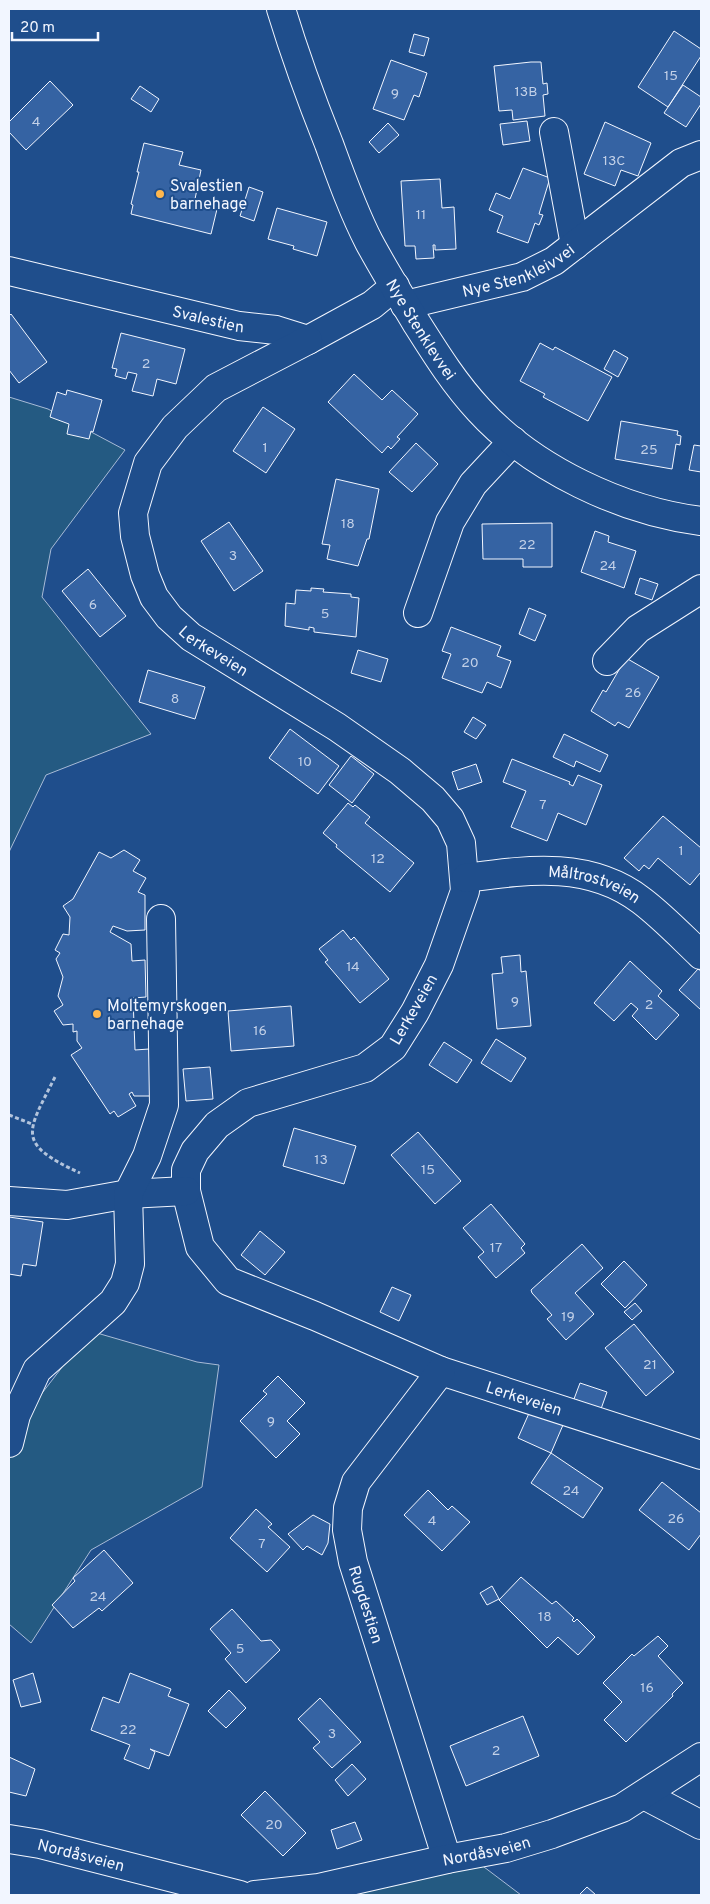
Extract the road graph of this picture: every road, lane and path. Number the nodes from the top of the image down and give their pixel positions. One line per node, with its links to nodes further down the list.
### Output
1 (281, 9): 6 (street, Nye Stenklevvei)
2 (554, 132): 4 (street, Nye Stenkleivvei)
3 (701, 154): 4 (street)
4 (575, 245): 6 (street, Nye Stenkleivvei)
5 (9, 270): 7 (street, Svalestien)
6 (400, 296): 7 (street); 8 (street, Nye Stenklevvei)
7 (308, 340): 13 (street, Lerkeveien)
8 (513, 441): 9 (street, Nye Stenklevvei); 11 (street)
9 (701, 521)
10 (701, 589): 12 (street)
11 (418, 613)
12 (607, 661)
13 (466, 878): 15 (street, Måltrostveien); 19 (street, Lerkeveien)
14 (161, 919): 20 (street)
15 (701, 955)
16 (55, 1077): 18 (path)
17 (9, 1114): 18 (path)
18 (32, 1124): 20 (path)
19 (186, 1191): 20 (street); 22 (street, Lerkeveien)
20 (121, 1195): 21 (street); 23 (street)
21 (9, 1201)
22 (441, 1371): 24 (street, Lerkeveien); 30 (street, Rugdestien)
23 (9, 1443)
24 (701, 1455)
25 (701, 1757): 26 (street, Nordåsveien)
26 (644, 1795): 27 (street); 30 (street, Nordåsveien)
27 (691, 1820): 29 (street)
28 (9, 1839): 32 (street, Nordåsveien)
29 (701, 1843)
30 (447, 1858): 31 (street, Nordåsveien)
31 (318, 1892): 33 (street, Nordåsveien)
32 (240, 1895)
33 (255, 1895)

